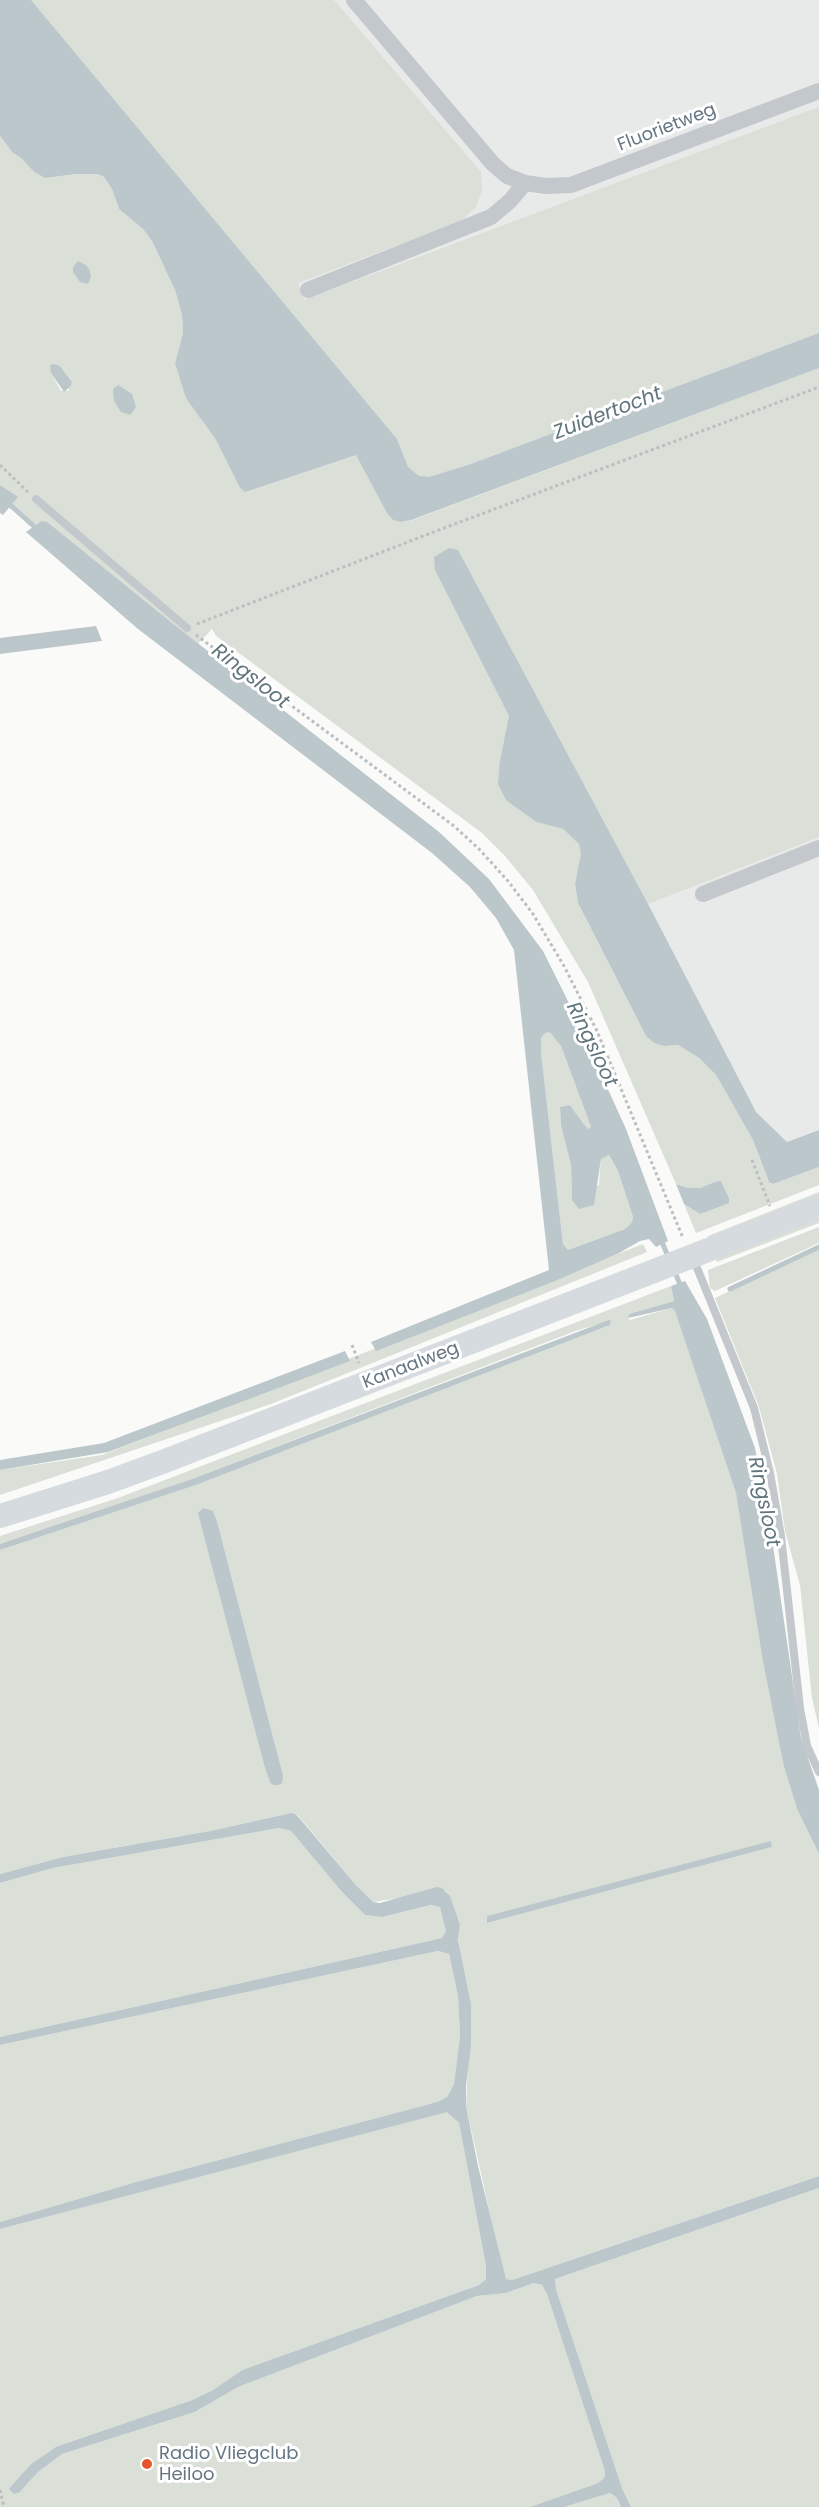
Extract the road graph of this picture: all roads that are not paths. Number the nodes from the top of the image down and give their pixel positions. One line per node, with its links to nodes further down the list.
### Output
1 (354, 0): 3 (street, Fluorietweg)
2 (819, 91): 3 (street, Fluorietweg)
3 (525, 183): 4 (street)
4 (308, 290)
5 (36, 499): 6 (lane)
6 (187, 628)
7 (819, 848): 8 (street)
8 (703, 894)
9 (819, 1207): 10 (street, Kanaalweg)
10 (689, 1257): 11 (street, Kanaalweg); 12 (lane)
11 (0, 1516)
12 (819, 1772)

